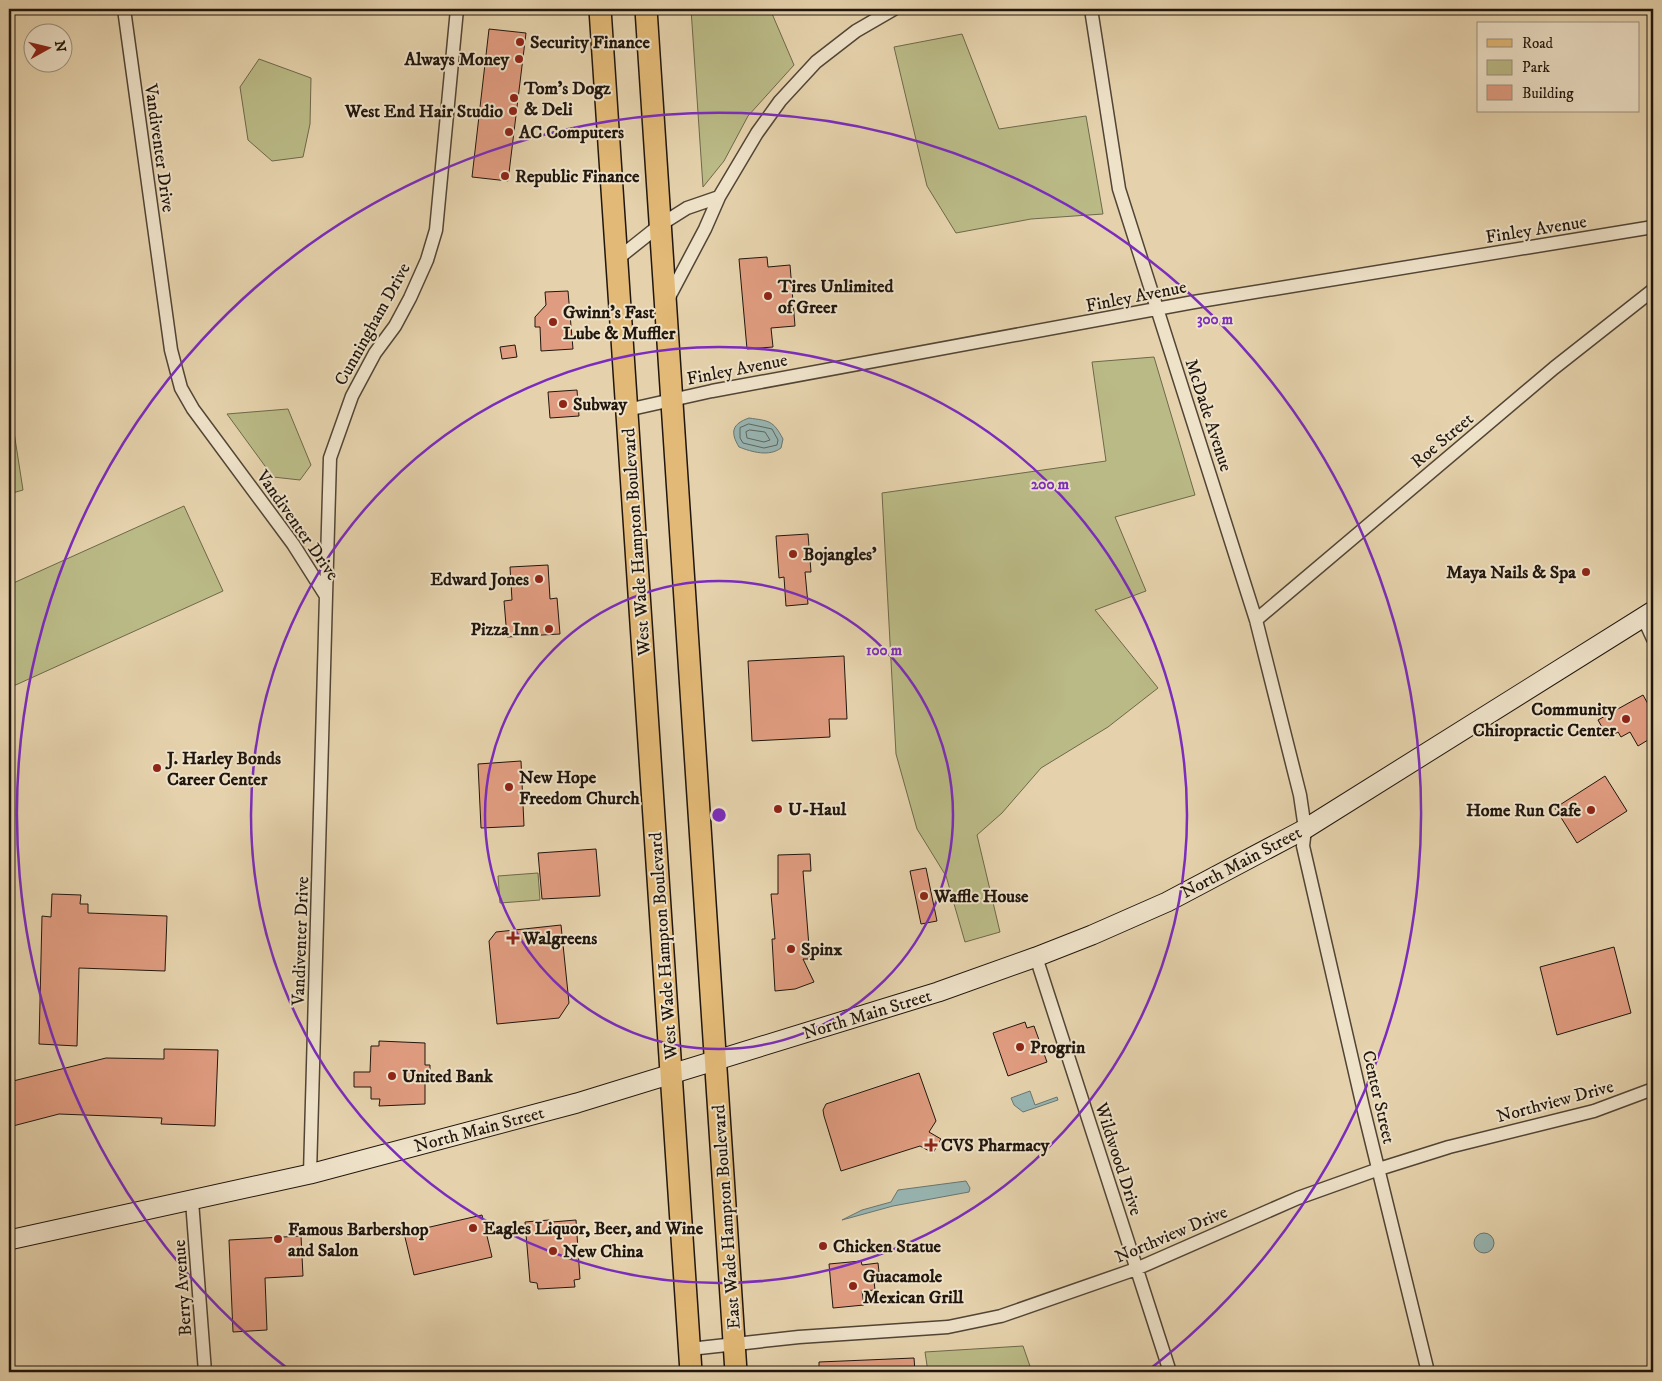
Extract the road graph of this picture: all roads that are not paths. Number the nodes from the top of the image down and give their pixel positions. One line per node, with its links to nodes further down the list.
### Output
1 (124, 9): 16 (street, Vandiventer Drive)
2 (457, 9): 16 (street, Cunningham Drive)
3 (600, 9): 10 (main road, West Wade Hampton Boulevard)
4 (646, 9): 8 (main road)
5 (894, 9): 7 (street)
6 (1091, 9): 13 (street, McDade Avenue)
7 (719, 197): 8 (street); 12 (street)
8 (660, 225): 10 (street); 12 (main road)
9 (1653, 227): 13 (street, Finley Avenue)
10 (616, 260): 15 (main road, West Wade Hampton Boulevard)
11 (1653, 290): 18 (street, Roe Street)
12 (665, 304): 14 (main road)
13 (1157, 310): 14 (street, Finley Avenue); 18 (street, McDade Avenue)
14 (672, 400): 15 (street, Finley Avenue); 22 (main road)
15 (627, 410): 23 (main road, West Wade Hampton Boulevard)
16 (326, 596): 26 (street, Vandiventer Drive)
17 (1648, 614): 19 (street); 20 (main road, North Main Street)
18 (1256, 620): 20 (street, McDade Avenue)
19 (1653, 638)
20 (1305, 829): 21 (main road, North Main Street); 25 (street, Center Street)
21 (1036, 957): 22 (main road, North Main Street); 29 (street, Wildwood Drive)
22 (716, 1061): 23 (main road, North Main Street); 30 (main road, East Wade Hampton Boulevard)
23 (671, 1075): 26 (main road, North Main Street); 31 (main road)
24 (1653, 1090): 25 (street, Northview Drive)
25 (1379, 1169): 29 (street, Northview Drive); 36 (street, Center Street)
26 (310, 1174): 27 (main road, North Main Street)
27 (192, 1201): 28 (main road, North Main Street); 32 (street, Berry Avenue)
28 (9, 1240)
29 (1136, 1269): 30 (street, Northview Drive); 35 (street, Wildwood Drive)
30 (734, 1344): 31 (street, Northview Drive); 34 (main road, East Wade Hampton Boulevard)
31 (690, 1349): 33 (main road)
32 (205, 1372)
33 (691, 1372)
34 (736, 1372)
35 (1170, 1372)
36 (1428, 1372)

